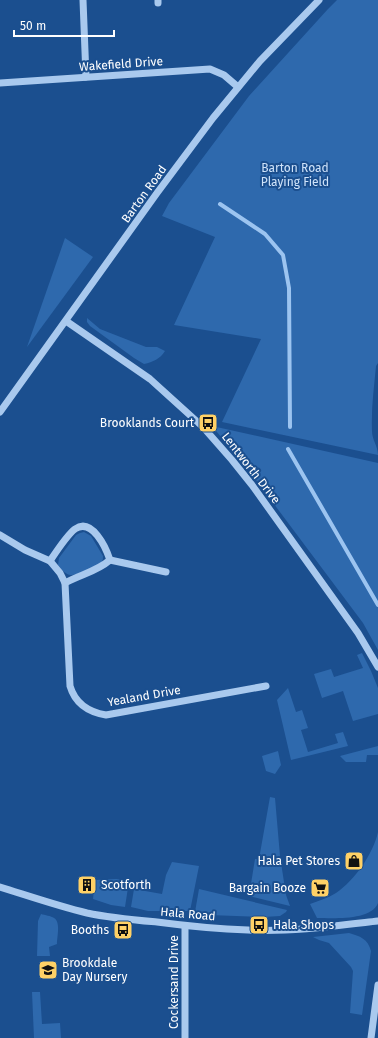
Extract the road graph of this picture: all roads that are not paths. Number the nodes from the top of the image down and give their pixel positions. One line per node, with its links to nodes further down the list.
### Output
1 (83, 0): 3 (street)
2 (319, 0): 5 (street, Barton Road)
3 (86, 77): 4 (street, Wakefield Drive); 5 (street, Wakefield Drive)
4 (0, 83)
5 (238, 87): 6 (street, Barton Road)
6 (66, 320): 7 (street, Barton Road); 13 (street, Lentworth Drive)
7 (0, 412)
8 (0, 536): 10 (street)
9 (110, 560): 10 (street); 11 (street); 12 (street)
10 (50, 561): 12 (street, Yealand Drive)
11 (166, 572)
12 (64, 583): 14 (street, Yealand Drive)
13 (378, 667)
14 (266, 686)
15 (0, 887): 17 (street, Hala Road)
16 (378, 921): 17 (street, Hala Road)
17 (184, 926): 20 (street, Cockersand Drive)
18 (378, 985): 19 (street)
19 (377, 999): 21 (street)
20 (185, 1038)
21 (371, 1038)

